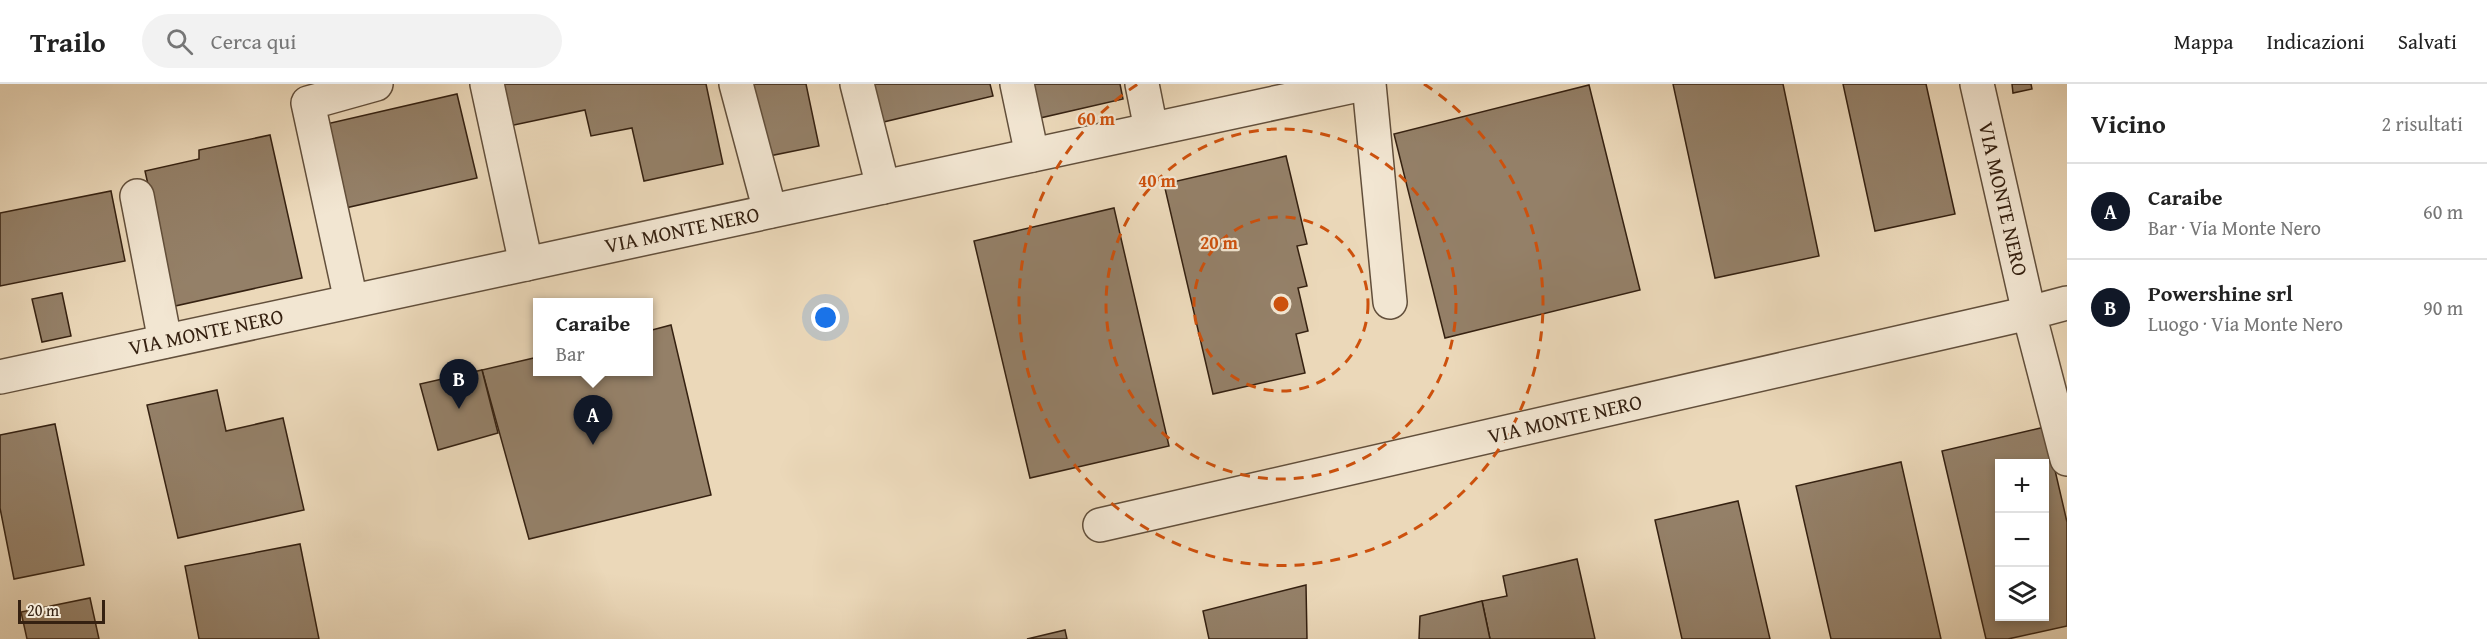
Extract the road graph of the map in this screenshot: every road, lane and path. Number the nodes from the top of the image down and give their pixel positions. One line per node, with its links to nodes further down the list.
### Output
1 (376, 84): 15 (street)
2 (487, 84): 14 (street)
3 (736, 84): 13 (street)
4 (858, 84): 11 (street)
5 (1017, 84): 10 (street)
6 (1142, 84): 9 (street)
7 (1977, 84): 18 (street, VIA MONTE NERO)
8 (1352, 85): 9 (street, VIA MONTE NERO); 16 (street)
9 (1151, 129): 10 (street, VIA MONTE NERO)
10 (1032, 155): 11 (street, VIA MONTE NERO)
11 (883, 187): 13 (street, VIA MONTE NERO)
12 (137, 196): 19 (street)
13 (770, 211): 14 (street, VIA MONTE NERO)
14 (526, 264): 15 (street, VIA MONTE NERO)
15 (351, 301): 19 (street, VIA MONTE NERO)
16 (1390, 302)
17 (2067, 303): 18 (street, VIA MONTE NERO)
18 (2029, 313): 21 (street); 22 (street, VIA MONTE NERO)
19 (165, 341): 20 (street, VIA MONTE NERO)
20 (0, 377)
21 (2067, 459)
22 (1100, 525)

